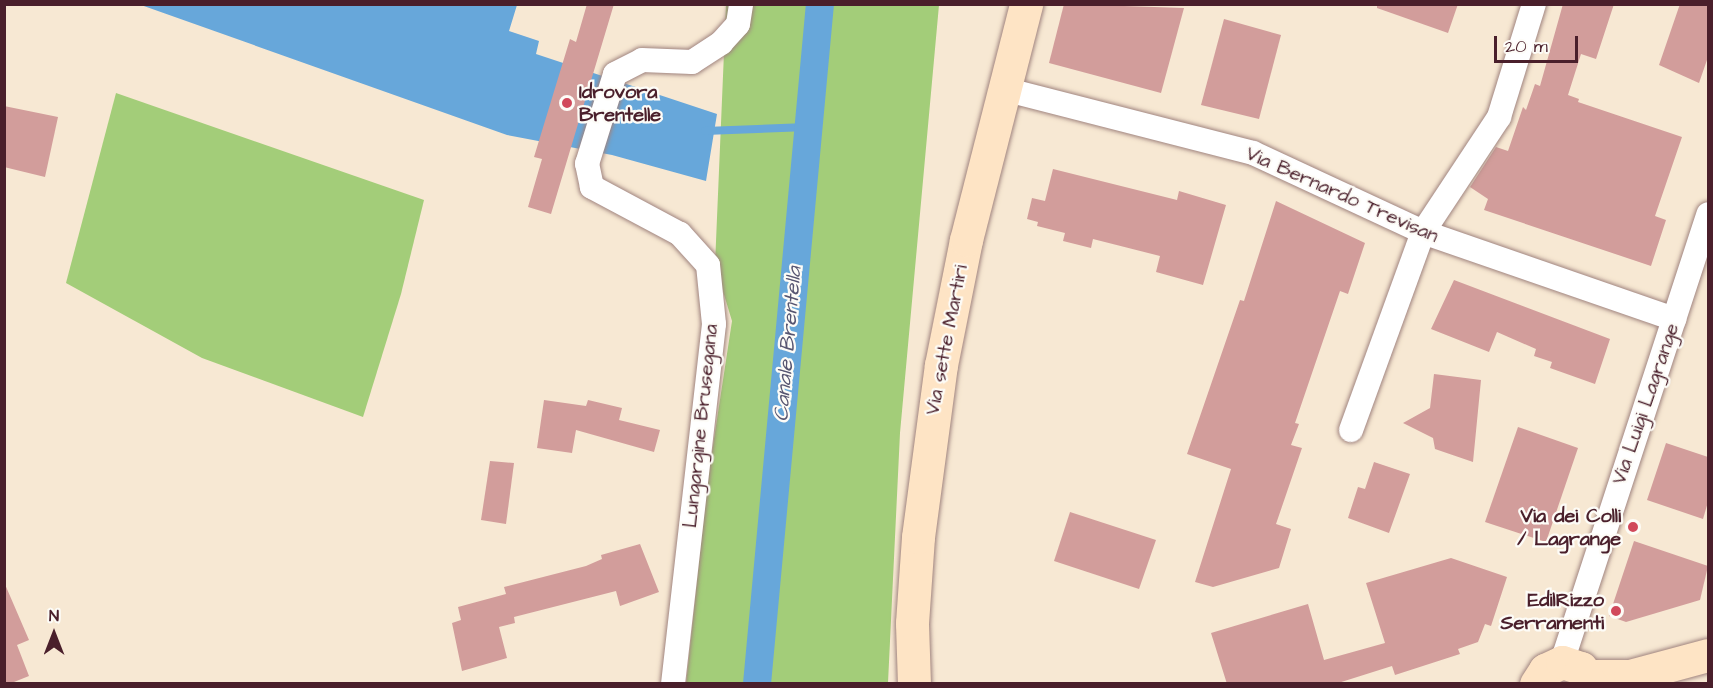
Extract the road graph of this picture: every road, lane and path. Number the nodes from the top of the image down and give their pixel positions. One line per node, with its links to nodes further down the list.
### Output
1 (741, 4): 12 (street, Lungargine Brusegana)
2 (1026, 4): 4 (main road, Via sette Martiri)
3 (1534, 4): 6 (street)
4 (1004, 89): 6 (street, Via Bernardo Trevisan); 13 (main road, Via sette Martiri)
5 (1708, 214): 7 (street, Via Luigi Lagrange)
6 (1423, 232): 7 (street, Via Bernardo Trevisan); 8 (street)
7 (1674, 319): 10 (street, Via Luigi Lagrange)
8 (1351, 430)
9 (1708, 655): 10 (main road)
10 (1580, 674): 14 (main road)
11 (1708, 676): 15 (main road)
12 (673, 684)
13 (914, 684)
14 (1536, 684)
15 (1683, 684)

